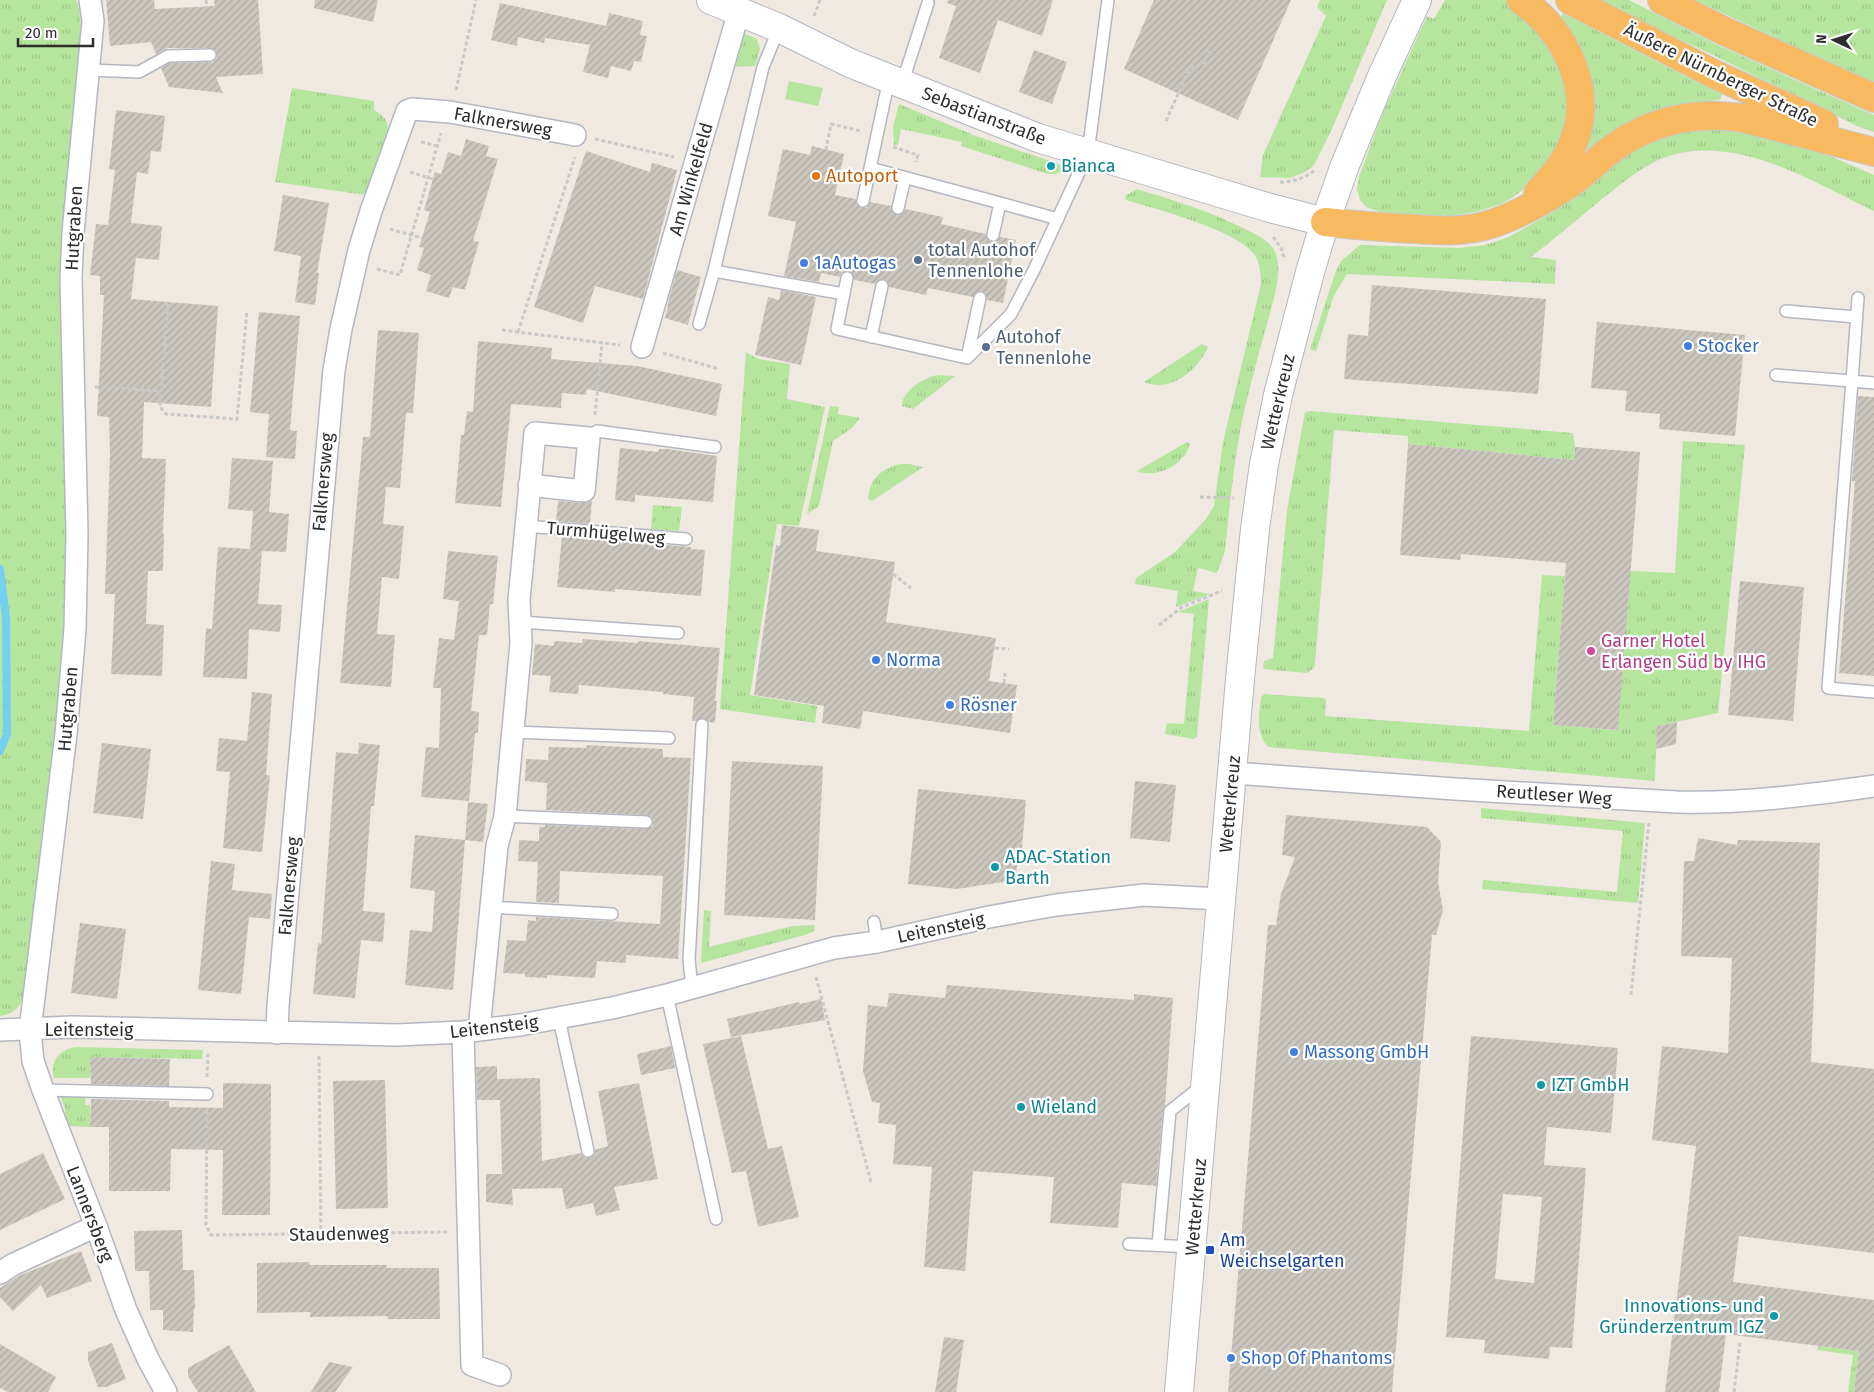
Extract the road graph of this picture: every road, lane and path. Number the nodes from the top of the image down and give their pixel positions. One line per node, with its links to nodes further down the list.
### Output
1 (90, 0): 16 (street, Hutgraben)
2 (206, 0): 11 (path)
3 (476, 0): 19 (path)
4 (711, 0): 12 (street, Sebastianstraße)
5 (1108, 0): 26 (lane)
6 (1521, 0): 33 (highway)
7 (1570, 0): 23 (highway, Äußere Nürnberger Straße)
8 (1662, 0): 18 (highway)
9 (928, 3): 17 (lane)
10 (1415, 4): 36 (street, Wetterkreuz)
11 (207, 7)
12 (739, 11): 13 (street, Sebastianstraße); 27 (street, Am Winkelfeld)
13 (779, 28): 17 (street, Sebastianstraße); 41 (lane)
14 (1209, 51): 20 (path)
15 (210, 55): 16 (lane)
16 (89, 70): 62 (street, Hutgraben)
17 (895, 82): 26 (street, Sebastianstraße); 28 (lane)
18 (1874, 98)
19 (450, 112): 22 (street, Falknersweg); 35 (street, Falknersweg); 37 (path)
20 (1166, 121)
21 (864, 133): 24 (path)
22 (579, 136): 27 (path); 53 (path)
23 (1874, 146)
24 (826, 150)
25 (1874, 152): 33 (highway)
26 (1088, 153): 34 (lane); 36 (street, Sebastianstraße)
27 (695, 163): 56 (street, Am Winkelfeld)
28 (870, 168): 29 (lane); 30 (lane)
29 (905, 178): 31 (lane); 32 (lane)
30 (863, 201)
31 (1000, 203): 34 (lane); 38 (lane)
32 (898, 208)
33 (1523, 210): 36 (highway)
34 (1058, 219): 57 (lane)
35 (368, 222): 37 (path); 40 (street, Falknersweg)
36 (1325, 222): 85 (street, Wetterkreuz)
37 (412, 235): 39 (path); 40 (path)
38 (993, 235)
39 (422, 238)
40 (356, 264): 102 (street, Falknersweg)
41 (714, 271): 44 (lane); 51 (lane)
42 (847, 278): 44 (lane)
43 (882, 286): 54 (lane)
44 (844, 294): 54 (lane)
45 (980, 298): 57 (lane)
46 (1858, 298): 50 (lane)
47 (168, 304): 63 (path)
48 (247, 311): 63 (path)
49 (1786, 311): 50 (lane)
50 (1856, 317): 60 (lane)
51 (699, 324)
52 (502, 330): 53 (path)
53 (518, 332): 55 (path)
54 (871, 337): 57 (lane)
55 (602, 342): 56 (path); 64 (path)
56 (642, 348): 58 (path)
57 (967, 358)
58 (719, 369)
59 (1776, 375): 60 (lane)
60 (1852, 381): 61 (lane); 81 (lane)
61 (1874, 383)
62 (74, 386): 63 (path); 99 (street, Hutgraben)
63 (161, 391)
64 (591, 435): 65 (lane, Turmhügelweg); 66 (street, Turmhügelweg); 66 (street)
65 (715, 447)
66 (530, 485): 69 (street, Turmhügelweg)
67 (1200, 497): 68 (path)
68 (1239, 498)
69 (525, 526): 70 (lane, Turmhügelweg); 74 (street, Turmhügelweg)
70 (686, 539)
71 (893, 574): 72 (path)
72 (911, 588)
73 (1222, 591): 75 (path)
74 (521, 622): 76 (lane); 83 (street, Turmhügelweg)
75 (1159, 625)
76 (678, 633)
77 (995, 648): 78 (path)
78 (1009, 649)
79 (1005, 673): 80 (path)
80 (1004, 684)
81 (1874, 692)
82 (702, 725): 94 (lane)
83 (513, 732): 84 (lane); 88 (street, Turmhügelweg)
84 (669, 738)
85 (1233, 773): 87 (street, Reutleser Weg); 90 (street, Wetterkreuz)
86 (1874, 786): 87 (street, Reutleser Weg)
87 (1651, 801): 95 (path)
88 (506, 816): 89 (lane); 91 (street, Turmhügelweg)
89 (646, 822)
90 (1221, 899): 93 (street, Leitensteig); 104 (street, Wetterkreuz)
91 (490, 907): 92 (lane); 100 (street, Turmhügelweg)
92 (612, 914)
93 (810, 954): 94 (street, Leitensteig); 108 (path)
94 (692, 987): 96 (street, Leitensteig)
95 (1631, 994)
96 (666, 995): 97 (street, Leitensteig); 109 (lane)
97 (558, 1019): 100 (street, Leitensteig); 107 (lane)
98 (0, 1030): 99 (street, Leitensteig)
99 (30, 1030): 101 (street, Leitensteig); 105 (street, Lannersberg)
100 (471, 1031): 103 (street, Leitensteig); 111 (street)
101 (208, 1032): 102 (street, Leitensteig); 106 (path)
102 (277, 1033): 103 (street, Leitensteig)
103 (319, 1034): 112 (path)
104 (1206, 1083): 114 (lane); 115 (street, Wetterkreuz)
105 (42, 1090): 106 (lane); 110 (street, Lannersberg)
106 (207, 1094): 112 (path, Staudenweg)
107 (588, 1152)
108 (871, 1182)
109 (716, 1219)
110 (96, 1226): 116 (street); 119 (street, Lannersberg)
111 (468, 1232): 112 (path, Staudenweg); 118 (street)
112 (321, 1235)
113 (1130, 1244): 114 (lane)
114 (1158, 1245): 115 (lane)
115 (1193, 1247): 120 (street, Wetterkreuz)
116 (0, 1273)
117 (1740, 1342): 121 (path)
118 (500, 1375)
119 (166, 1392)
120 (1179, 1392)
121 (1734, 1392)

